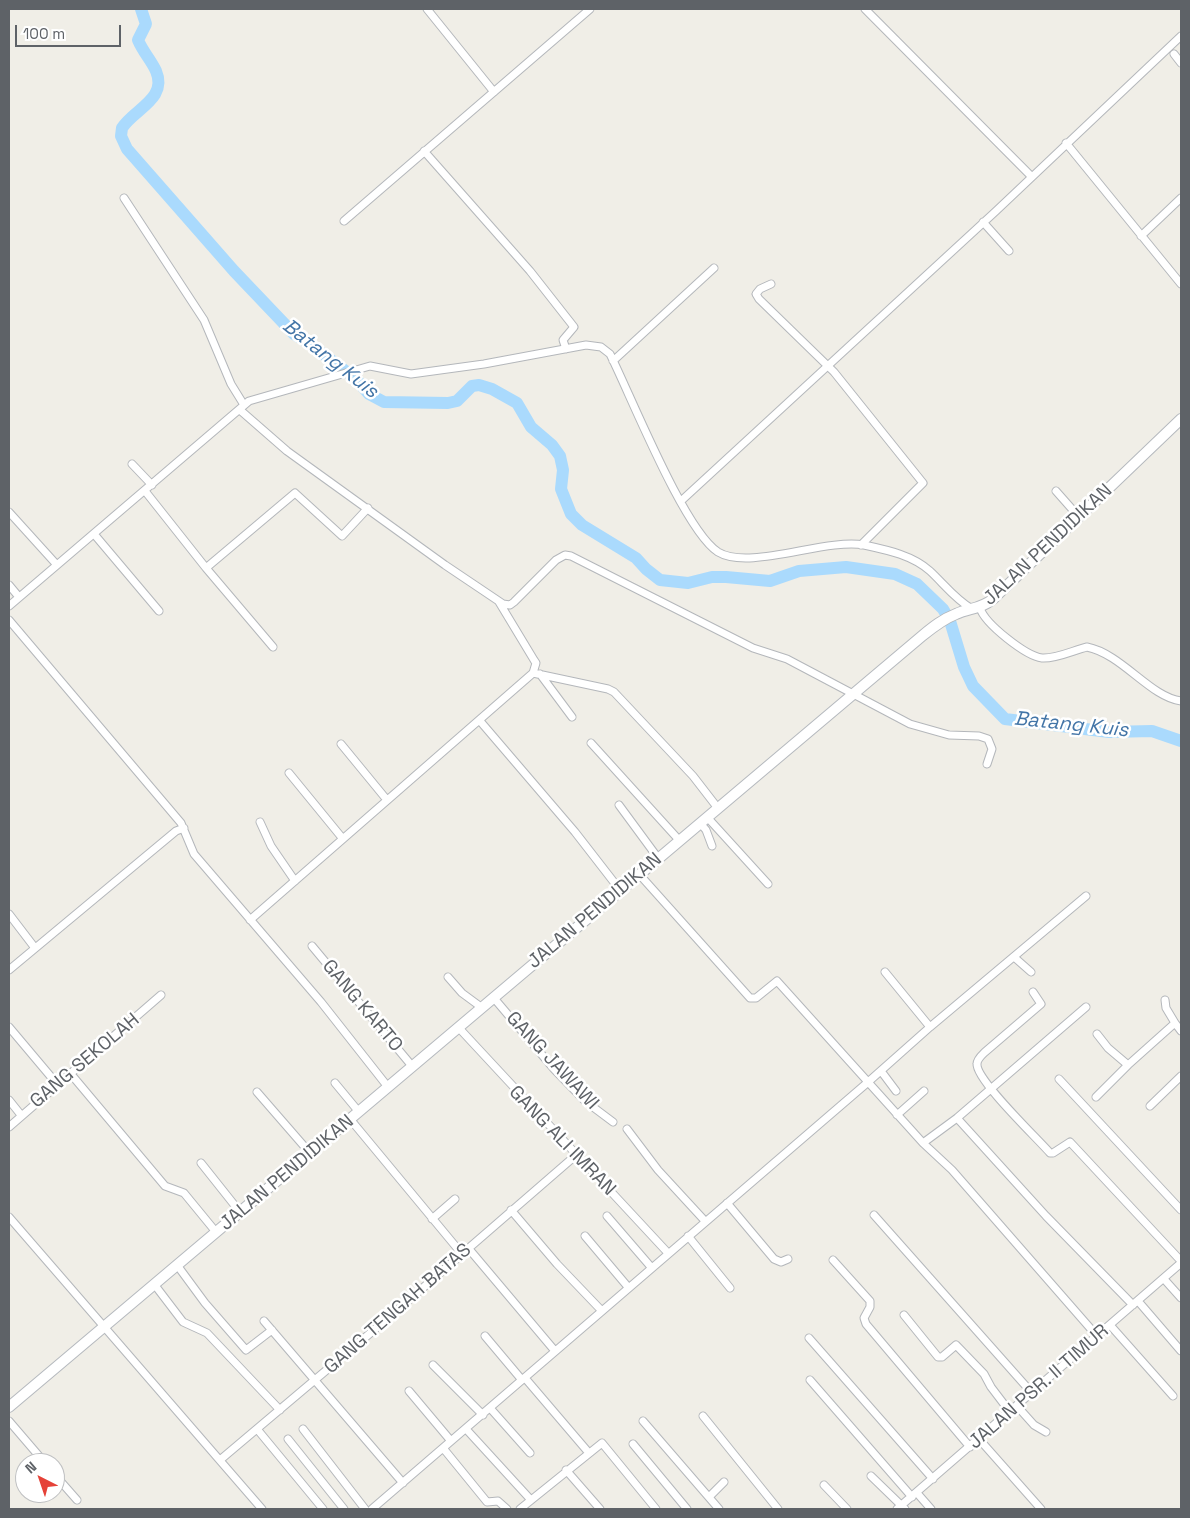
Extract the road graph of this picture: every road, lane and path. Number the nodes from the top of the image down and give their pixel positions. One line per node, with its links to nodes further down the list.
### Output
1 (427, 9): 7 (street)
2 (590, 9): 7 (street)
3 (865, 9): 10 (street)
4 (1181, 36): 8 (street)
5 (1174, 54): 6 (street)
6 (1181, 63)
7 (494, 92): 9 (street)
8 (1066, 143): 10 (street); 15 (street)
9 (424, 151): 13 (street); 20 (street)
10 (1031, 176): 14 (street)
11 (124, 198): 23 (street)
12 (1181, 198): 15 (street)
13 (344, 221)
14 (983, 222): 16 (street); 22 (street)
15 (1141, 236): 19 (street)
16 (1009, 251)
17 (714, 268): 21 (street)
18 (770, 284): 22 (street)
19 (1181, 284)
20 (566, 349): 21 (street); 23 (street)
21 (613, 361): 29 (street)
22 (828, 366): 29 (street); 34 (street)
23 (242, 407): 26 (street); 30 (street)
24 (1181, 419): 32 (main road, JALAN PENDIDIKAN)
25 (132, 464): 26 (street)
26 (152, 485): 27 (street)
27 (145, 491): 33 (street); 36 (street)
28 (1056, 491): 32 (street)
29 (681, 501): 34 (street)
30 (368, 508): 36 (street); 39 (street)
31 (9, 512): 35 (street)
32 (1079, 517): 41 (main road, JALAN PENDIDIKAN)
33 (94, 534): 35 (street); 42 (street)
34 (861, 545): 41 (street)
35 (57, 564): 38 (street)
36 (206, 568): 44 (street)
37 (9, 585): 38 (street)
38 (19, 597): 40 (street)
39 (499, 602): 45 (street); 46 (street)
40 (9, 606)
41 (976, 609): 46 (main road, JALAN PENDIDIKAN); 47 (street)
42 (158, 611)
43 (9, 620): 59 (street)
44 (273, 647)
45 (536, 670): 48 (street); 49 (street); 56 (street)
46 (852, 695): 52 (street); 56 (main road, JALAN PENDIDIKAN)
47 (1181, 701)
48 (572, 717)
49 (480, 720): 54 (street); 67 (street)
50 (592, 743): 61 (street)
51 (341, 744): 54 (street)
52 (987, 764)
53 (289, 773): 60 (street)
54 (387, 800): 60 (street)
55 (619, 805): 63 (street)
56 (717, 807): 58 (main road, JALAN PENDIDIKAN)
57 (260, 822): 65 (street)
58 (706, 823): 61 (main road, JALAN PENDIDIKAN); 62 (street); 66 (street)
59 (184, 828): 70 (street); 72 (street)
60 (343, 839): 65 (street)
61 (679, 840): 63 (main road, JALAN PENDIDIKAN)
62 (712, 846)
63 (658, 858): 64 (main road, JALAN PENDIDIKAN)
64 (639, 874): 67 (main road, JALAN PENDIDIKAN); 97 (street)
65 (295, 881): 70 (street)
66 (768, 884)
67 (620, 890): 80 (main road, JALAN PENDIDIKAN)
68 (1086, 896): 73 (street)
69 (9, 914): 72 (street)
70 (250, 920): 99 (street)
71 (312, 946): 91 (street, GANG KARTO)
72 (35, 948): 74 (street)
73 (1014, 957): 76 (street); 87 (street)
74 (9, 970)
75 (885, 972): 87 (street)
76 (1032, 972)
77 (448, 977): 82 (street)
78 (1033, 992): 100 (street)
79 (161, 995): 93 (street, GANG SEKOLAH)
80 (493, 997): 82 (main road, JALAN PENDIDIKAN); 111 (street, GANG JAWAWI)
81 (1165, 1000): 84 (street)
82 (481, 1007): 86 (main road, JALAN PENDIDIKAN)
83 (1086, 1007): 100 (street)
84 (1175, 1023): 88 (street); 90 (street)
85 (9, 1027): 98 (street)
86 (458, 1027): 91 (main road, JALAN PENDIDIKAN); 116 (street, GANG ALI IMRAN)
87 (930, 1027): 92 (street)
88 (1181, 1031)
89 (1097, 1034): 90 (street)
90 (1128, 1065): 104 (street)
91 (412, 1066): 99 (main road, JALAN PENDIDIKAN)
92 (881, 1071): 97 (street); 101 (street)
93 (70, 1074): 98 (street, GANG SEKOLAH); 128 (street)
94 (1181, 1076): 106 (street)
95 (1059, 1079): 121 (street)
96 (335, 1083): 108 (street)
97 (867, 1083): 109 (street); 119 (street)
98 (57, 1084): 107 (street, GANG SEKOLAH)
99 (388, 1087): 108 (main road, JALAN PENDIDIKAN)
100 (990, 1090): 110 (street); 136 (street)
101 (896, 1091)
102 (924, 1091): 109 (street)
103 (257, 1092): 115 (street)
104 (1096, 1097)
105 (9, 1100): 107 (street)
106 (1150, 1106)
107 (21, 1115): 112 (street, GANG SEKOLAH)
108 (354, 1116): 115 (main road, JALAN PENDIDIKAN); 126 (street)
109 (897, 1116): 114 (street)
110 (957, 1118): 114 (street); 144 (street)
111 (613, 1122)
112 (9, 1127)
113 (627, 1129): 127 (street)
114 (922, 1144): 152 (street)
115 (310, 1153): 122 (main road, JALAN PENDIDIKAN)
116 (575, 1156): 120 (street, GANG TENGAH BATAS); 132 (street, GANG ALI IMRAN)
117 (201, 1163): 122 (street)
118 (455, 1199): 126 (street)
119 (727, 1203): 127 (street); 134 (street)
120 (511, 1210): 131 (street, GANG TENGAH BATAS); 145 (street)
121 (1181, 1210)
122 (240, 1212): 128 (main road, JALAN PENDIDIKAN)
123 (874, 1215): 161 (street)
124 (607, 1216): 138 (street)
125 (9, 1217): 148 (street)
126 (432, 1219): 133 (street)
127 (705, 1221): 130 (street)
128 (216, 1232): 137 (main road, JALAN PENDIDIKAN)
129 (584, 1236): 141 (street)
130 (688, 1236): 132 (street); 142 (street)
131 (469, 1249): 133 (street, GANG TENGAH BATAS); 155 (street)
132 (668, 1253): 138 (street)
133 (462, 1254): 157 (street, GANG TENGAH BATAS)
134 (788, 1259)
135 (833, 1260): 180 (street)
136 (1181, 1264): 139 (street, JALAN PSR. II TIMUR)
137 (177, 1265): 140 (main road, JALAN PENDIDIKAN); 150 (street)
138 (651, 1267): 141 (street)
139 (1164, 1279): 143 (street); 144 (street, JALAN PSR. II TIMUR)
140 (154, 1284): 148 (main road, JALAN PENDIDIKAN); 166 (street)
141 (628, 1287): 145 (street)
142 (730, 1288)
143 (1181, 1298)
144 (1135, 1303): 149 (street, JALAN PSR. II TIMUR); 154 (street)
145 (601, 1310): 155 (street)
146 (904, 1315): 167 (street)
147 (264, 1321): 150 (street)
148 (105, 1326): 164 (main road, JALAN PENDIDIKAN); 185 (street)
149 (1110, 1326): 152 (street, JALAN PSR. II TIMUR); 162 (street)
150 (272, 1330): 157 (street)
151 (485, 1336): 158 (street)
152 (1097, 1336): 161 (street, JALAN PSR. II TIMUR)
153 (808, 1338): 188 (street)
154 (1181, 1350)
155 (555, 1351): 158 (street)
156 (433, 1365): 168 (street)
157 (316, 1379): 166 (street, GANG TENGAH BATAS); 190 (street)
158 (523, 1379): 165 (street); 184 (street)
159 (810, 1380): 193 (street)
160 (409, 1391): 178 (street)
161 (1032, 1393): 163 (street, JALAN PSR. II TIMUR)
162 (1173, 1396)
163 (1017, 1406): 167 (street, JALAN PSR. II TIMUR); 175 (street)
164 (9, 1407)
165 (490, 1408): 168 (street); 183 (street)
166 (280, 1410): 172 (street, GANG TENGAH BATAS)
167 (1010, 1412): 177 (street, JALAN PSR. II TIMUR)
168 (483, 1415): 174 (street)
169 (703, 1416): 209 (street)
170 (9, 1421): 182 (street)
171 (643, 1421): 194 (street)
172 (257, 1429): 185 (street, GANG TENGAH BATAS); 199 (street)
173 (303, 1429): 201 (street)
174 (466, 1429): 178 (street); 196 (street)
175 (1046, 1432)
176 (288, 1439): 200 (street)
177 (979, 1439): 180 (street, JALAN PSR. II TIMUR); 212 (street)
178 (451, 1441): 181 (street)
179 (633, 1444): 207 (street)
180 (970, 1447): 188 (street, JALAN PSR. II TIMUR)
181 (443, 1448): 190 (street); 203 (street)
182 (36, 1453)
183 (530, 1453)
184 (589, 1453): 186 (street); 206 (street)
185 (220, 1460): 198 (street)
186 (566, 1470): 196 (street); 205 (street)
187 (871, 1476): 197 (street)
188 (933, 1479): 193 (street, JALAN PSR. II TIMUR)
189 (724, 1482): 194 (street)
190 (403, 1483): 202 (street)
191 (824, 1485): 210 (street)
192 (65, 1486): 195 (street)
193 (914, 1495): 197 (street, JALAN PSR. II TIMUR); 211 (street)
194 (710, 1497): 208 (street)
195 (77, 1500)
196 (531, 1500): 204 (street)
197 (901, 1508)
198 (262, 1509)
199 (323, 1509)
200 (344, 1509)
201 (365, 1509)
202 (372, 1509)
203 (507, 1509)
204 (520, 1509)
205 (600, 1509)
206 (656, 1509)
207 (687, 1509)
208 (719, 1509)
209 (778, 1509)
210 (847, 1509)
211 (932, 1509)
212 (1041, 1509)

